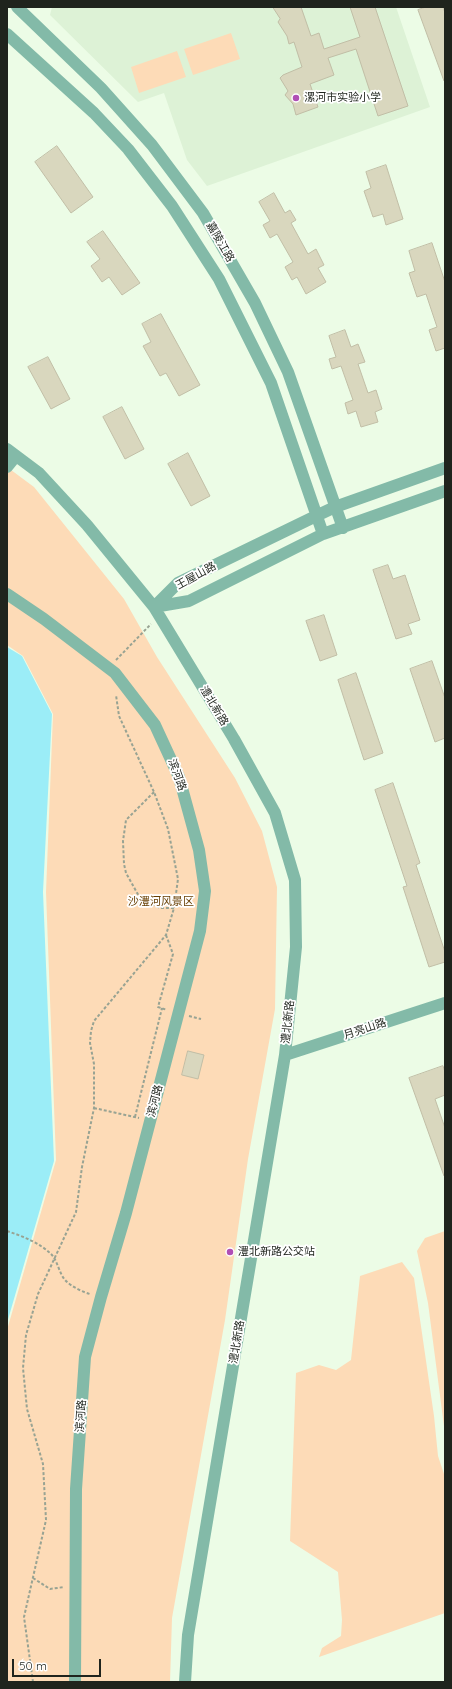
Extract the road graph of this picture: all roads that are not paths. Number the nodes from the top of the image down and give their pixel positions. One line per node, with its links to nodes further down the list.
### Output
1 (16, 7): 3 (street, 嘉陵江路)
2 (7, 34): 4 (street, 嘉陵江路)
3 (133, 124): 4 (street); 9 (street, 嘉陵江路)
4 (112, 132): 10 (street, 嘉陵江路)
5 (11, 452): 6 (street); 14 (street, 澧北新路)
6 (7, 467)
7 (445, 468): 9 (street, 王屋山路)
8 (445, 491): 11 (street, 王屋山路)
9 (336, 507): 10 (street, 王屋山路); 11 (street, 嘉陵江路)
10 (316, 516): 12 (street, 嘉陵江路); 14 (street, 王屋山路)
11 (342, 528): 12 (street, 王屋山路)
12 (323, 534): 14 (street, 王屋山路)
13 (7, 594): 17 (street, 滨河路)
14 (156, 612): 16 (street, 澧北新路)
15 (445, 1003): 16 (street, 月亮山路)
16 (285, 1055): 18 (street, 澧北新路)
17 (75, 1682)
18 (185, 1682)

